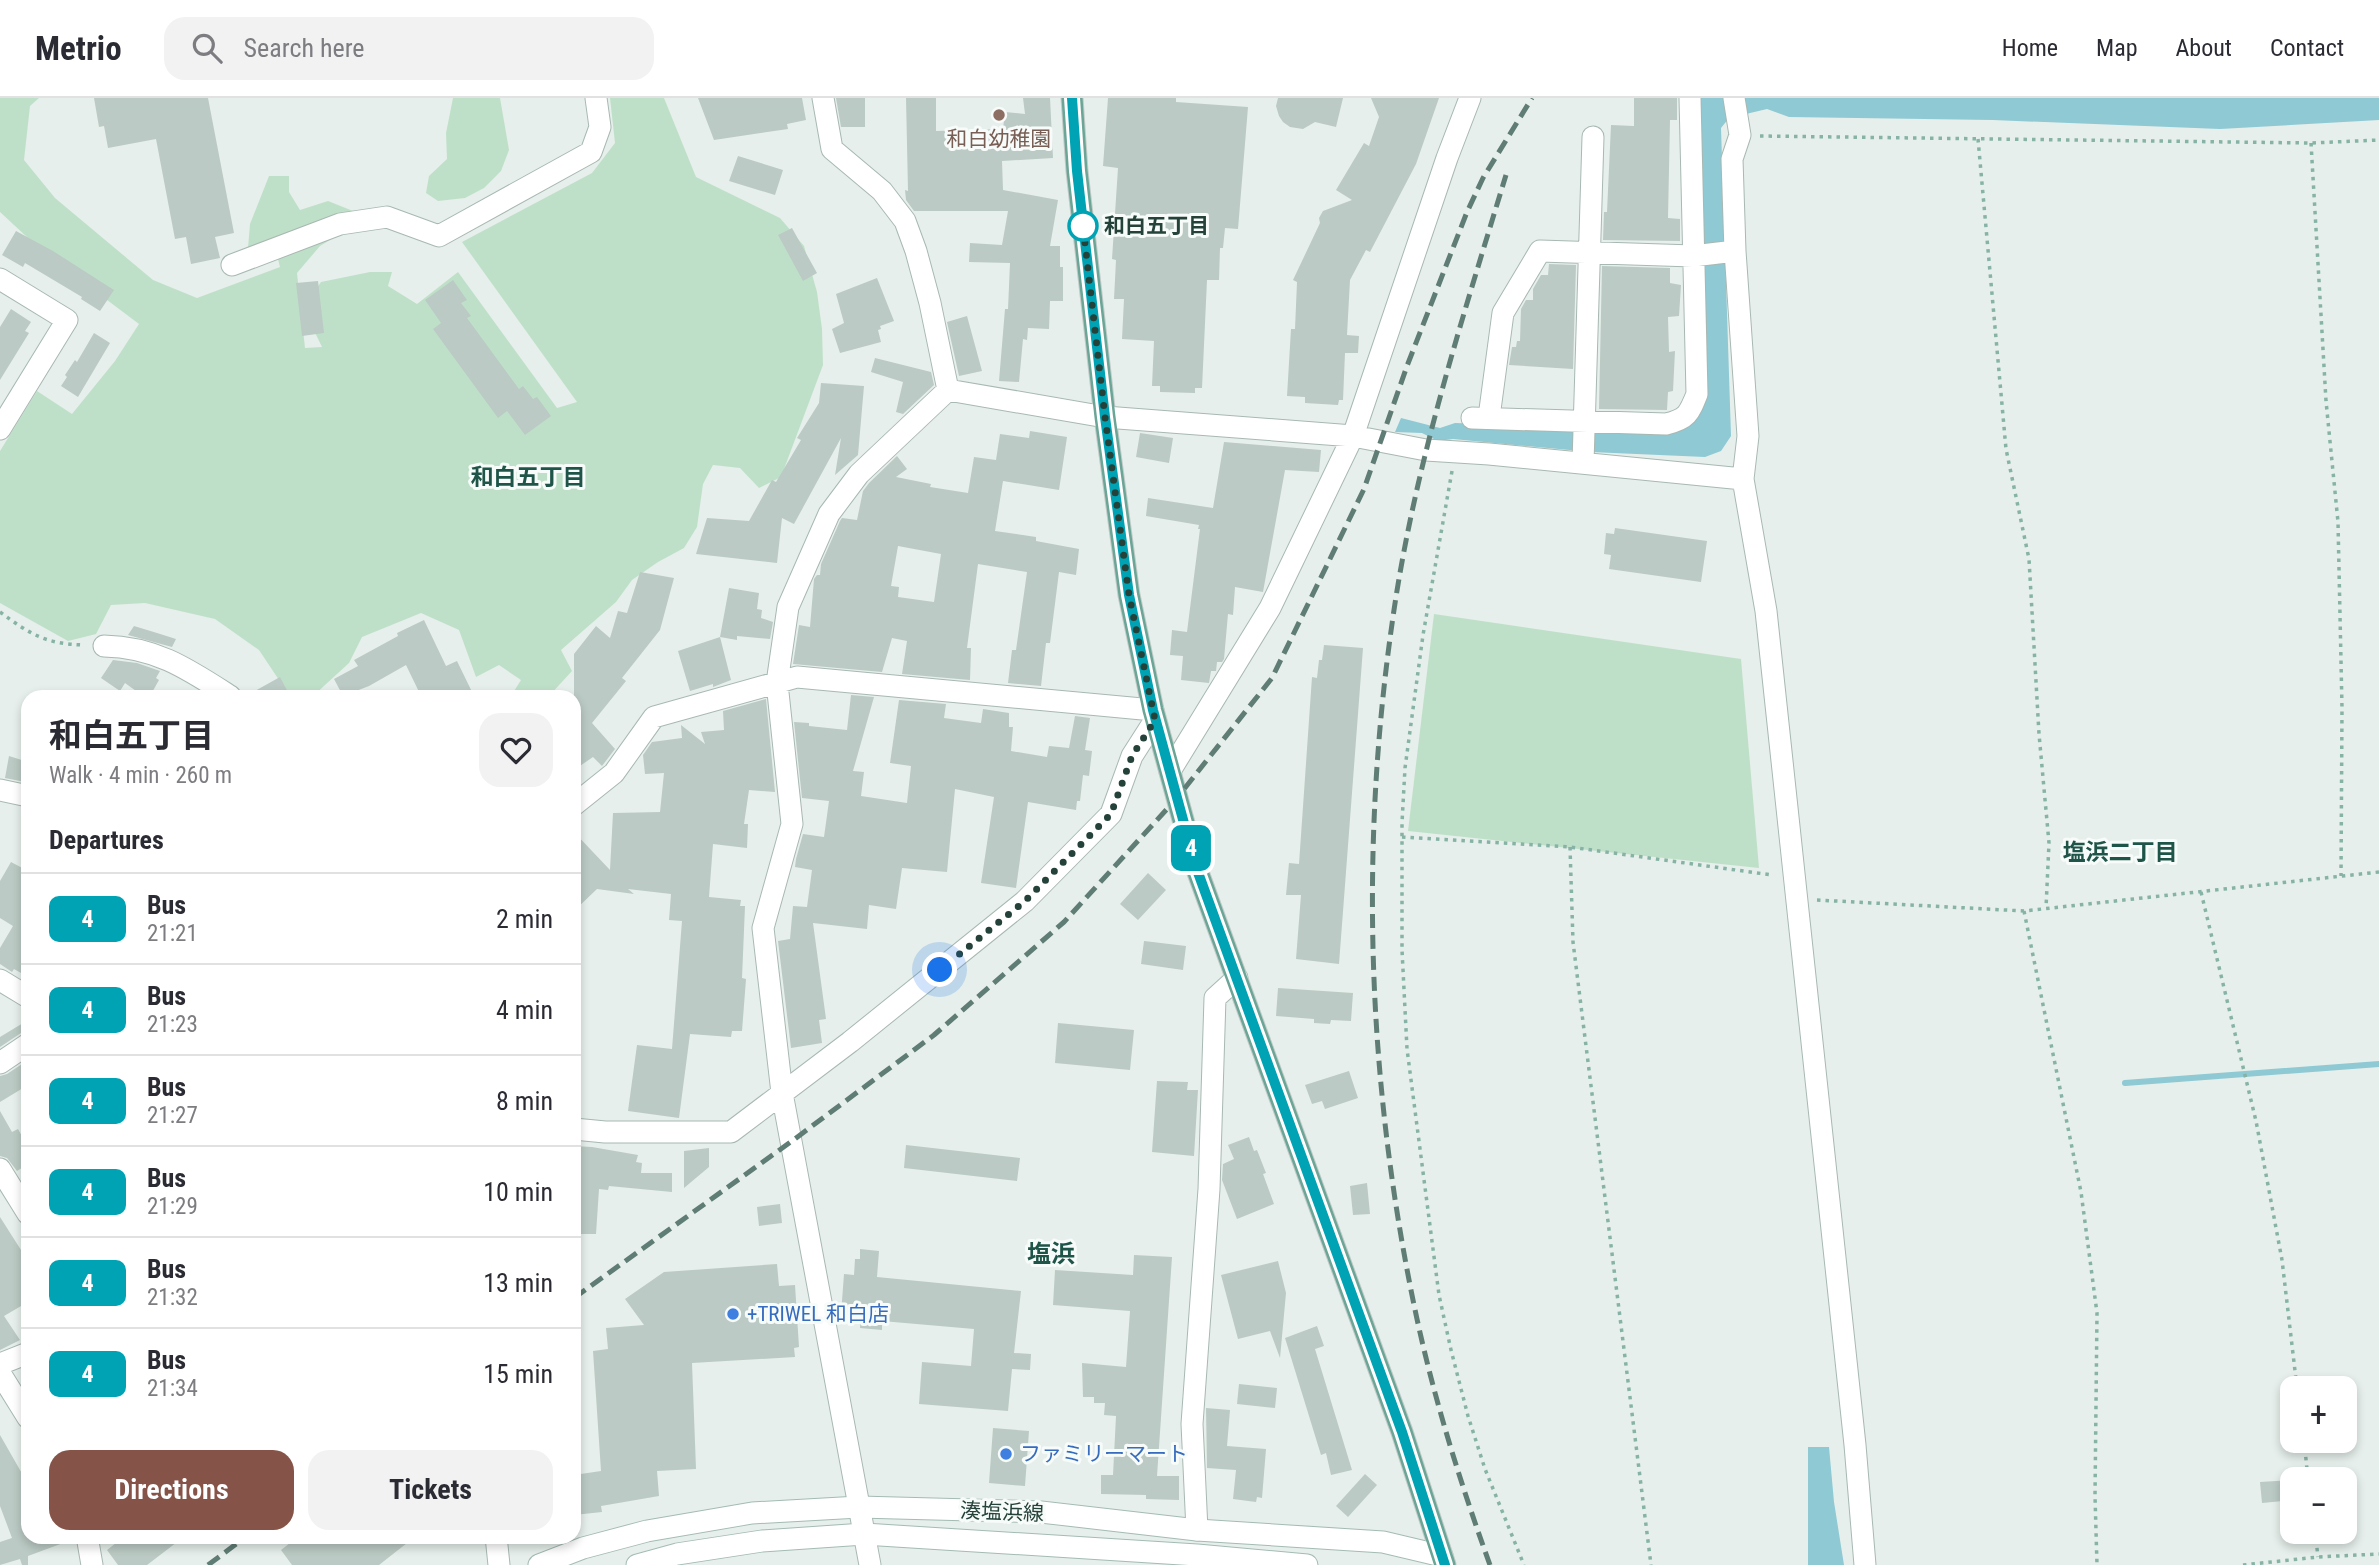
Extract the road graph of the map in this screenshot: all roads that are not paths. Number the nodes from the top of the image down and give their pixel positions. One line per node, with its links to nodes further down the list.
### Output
1 (596, 98): 11 (street)
2 (823, 98): 13 (street)
3 (1072, 98): 14 (main road)
4 (1470, 98): 17 (street)
5 (1690, 98): 10 (street)
6 (1734, 98): 8 (street)
7 (1593, 137): 9 (street)
8 (1735, 251): 10 (street); 19 (street)
9 (1590, 253): 10 (street); 15 (street); 15 (street)
10 (1693, 256): 15 (street)
11 (232, 265)
12 (0, 279): 16 (street)
13 (948, 390): 14 (street); 21 (street)
14 (1105, 417): 17 (street); 23 (main road)
15 (1584, 421): 18 (street)
16 (0, 429)
17 (1353, 436): 18 (street); 24 (street)
18 (1583, 463): 19 (street)
19 (1743, 479): 55 (street)
20 (104, 646): 22 (street)
21 (776, 683): 23 (street); 27 (street); 33 (street)
22 (221, 690)
23 (1154, 715): 24 (main road); 33 (street)
24 (1170, 771): 28 (main road)
25 (0, 790): 26 (street)
26 (21, 794)
27 (581, 799)
28 (1237, 978): 42 (street); 47 (main road)
29 (0, 980): 30 (street)
30 (21, 993)
31 (21, 1050): 32 (street)
32 (0, 1063)
33 (782, 1093): 34 (street); 41 (street)
34 (581, 1130)
35 (0, 1169): 36 (street)
36 (21, 1203)
37 (21, 1356): 38 (street)
38 (0, 1364)
39 (0, 1373): 40 (street)
40 (21, 1407)
41 (859, 1507): 42 (street, 湊塩浜線); 43 (street); 50 (street, 湊塩浜線)
42 (1197, 1530): 47 (street, 湊塩浜線)
43 (864, 1534): 46 (street, 湊塩浜線); 51 (street, 湊塩浜線); 52 (street)
44 (87, 1544): 48 (street)
45 (497, 1544): 49 (street)
46 (1197, 1560): 53 (street, 湊塩浜線)
47 (1443, 1561): 54 (street)
48 (87, 1563)
49 (499, 1565)
50 (539, 1565)
51 (637, 1565)
52 (870, 1565)
53 (1307, 1565)
54 (1416, 1565)
55 (1865, 1565)

